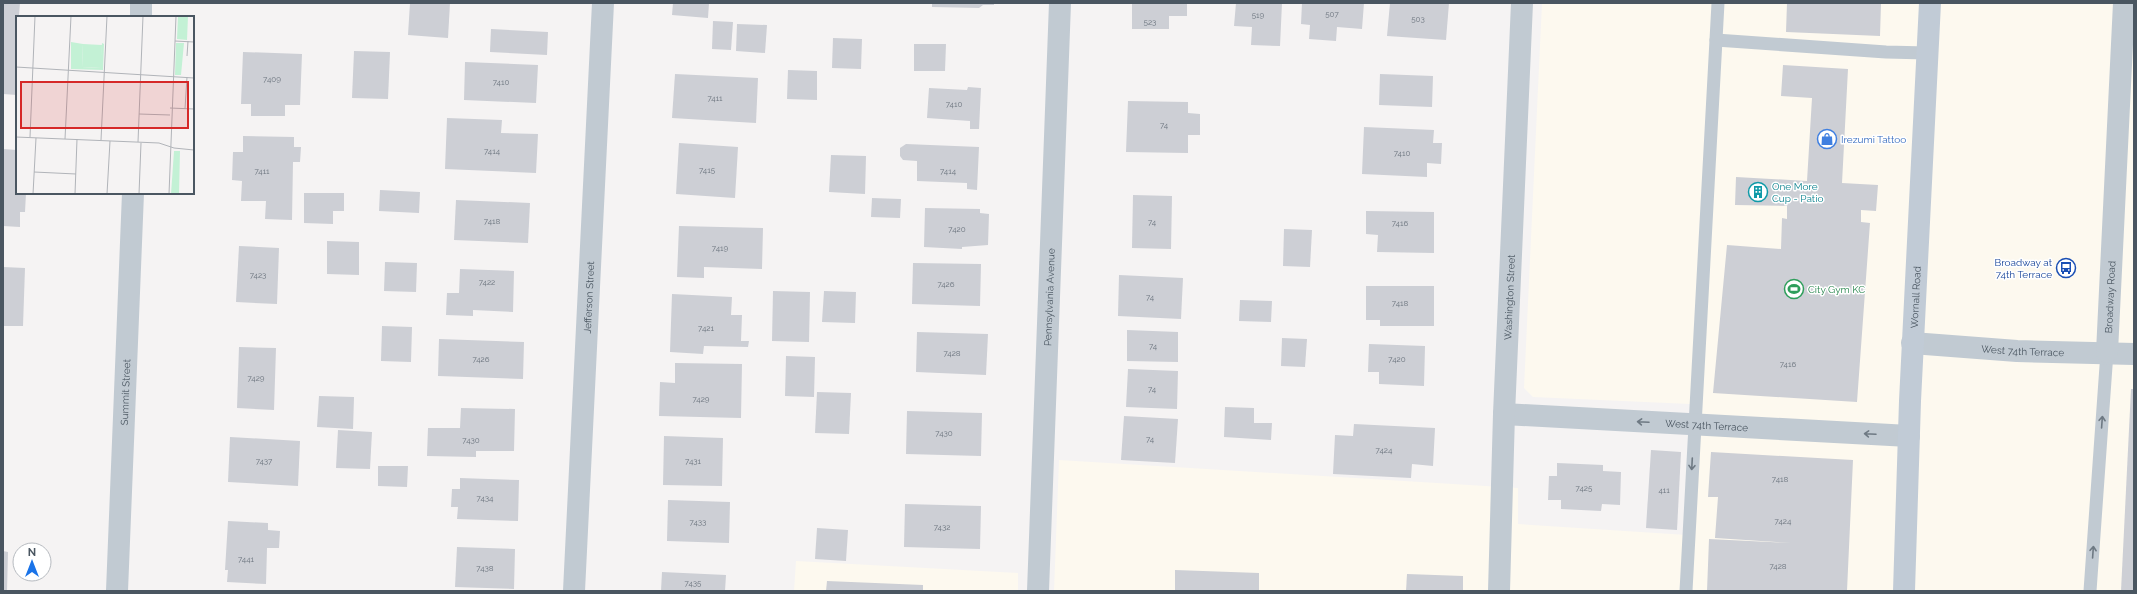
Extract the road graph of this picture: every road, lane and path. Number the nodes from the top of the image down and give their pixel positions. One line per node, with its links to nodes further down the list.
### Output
1 (141, 3): 8 (street)
2 (603, 3): 19 (street, Jefferson Street)
3 (1060, 3): 20 (street, Pennsylvania Avenue)
4 (1522, 3): 15 (street, Washington Street)
5 (1718, 3): 9 (lane)
6 (1930, 3): 10 (main road, Wornall Road)
7 (2124, 3): 13 (street, Broadway Road)
8 (140, 16)
9 (1716, 40): 10 (lane); 16 (lane)
10 (1928, 53): 12 (main road, Wornall Road)
11 (133, 194): 18 (street, Summit Street)
12 (1912, 343): 13 (street, West 74th Terrace); 17 (main road, Wornall Road)
13 (2107, 352): 14 (street, West 74th Terrace); 24 (lane, Broadway Road, one-way to 13)
14 (2134, 354)
15 (1504, 414): 16 (street, West 74th Terrace, one-way to 15); 21 (street, Washington Street)
16 (1694, 425): 17 (street, West 74th Terrace, one-way to 16); 22 (lane, one-way to 22)
17 (1909, 436): 23 (main road, Wornall Road)
18 (117, 591)
19 (574, 591)
20 (1038, 591)
21 (1499, 591)
22 (1686, 591)
23 (1904, 591)
24 (2090, 591)

